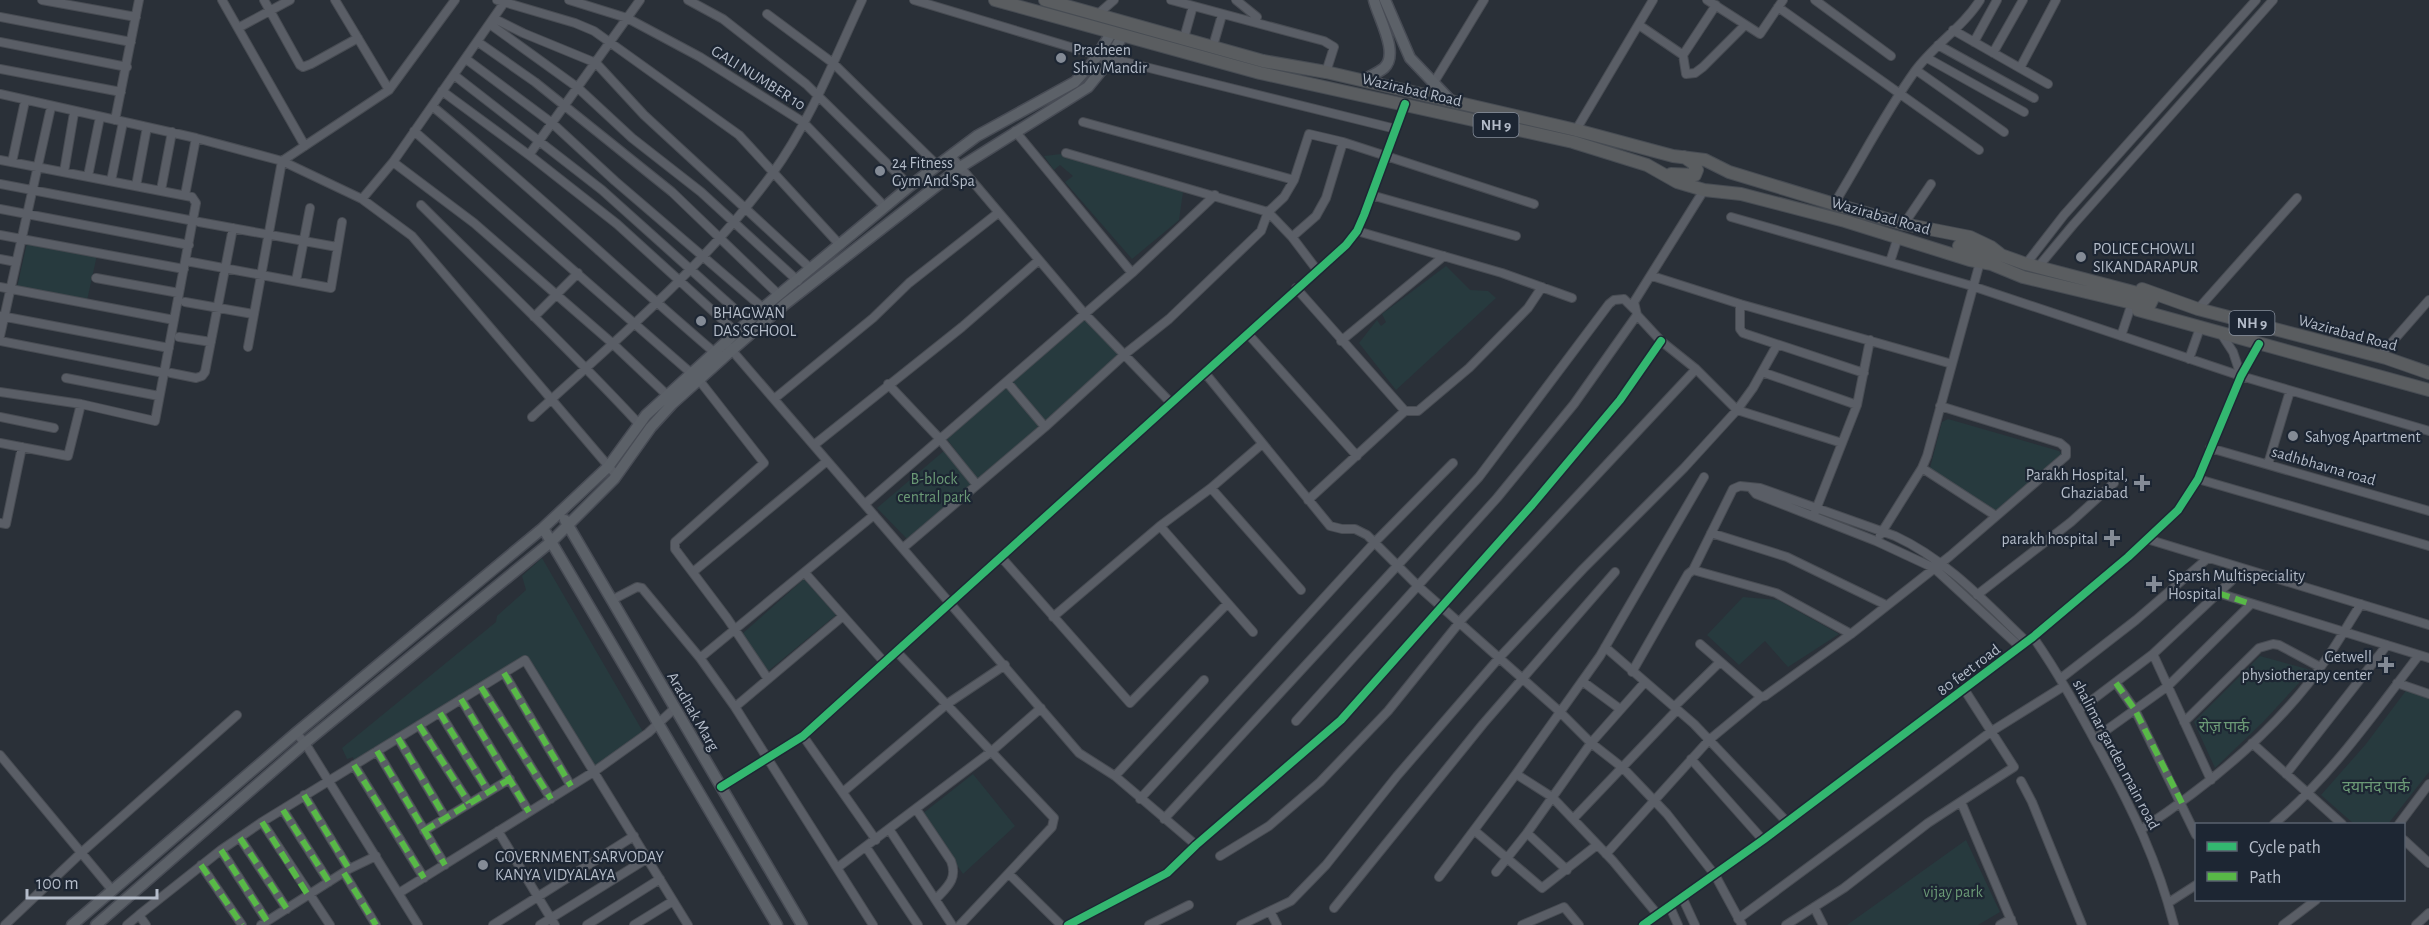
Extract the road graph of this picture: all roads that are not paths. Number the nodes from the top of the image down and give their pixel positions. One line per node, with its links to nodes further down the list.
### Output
1 (42, 0): 39 (street)
2 (140, 0): 39 (street)
3 (222, 0): 45 (street)
4 (264, 0): 34 (street)
5 (290, 0): 34 (street)
6 (335, 0): 48 (street)
7 (455, 0): 76 (street)
8 (569, 0): 41 (street, GALI NUMBER 10)
9 (640, 0): 41 (street)
10 (688, 0): 80 (street)
11 (862, 0): 65 (street)
12 (914, 0): 58 (street)
13 (995, 0): 47 (highway, Wazirabad Road / NH 9)
14 (1045, 0): 36 (highway, Wazirabad Road / NH 9)
15 (1114, 0): 36 (street)
16 (1171, 0): 33 (street)
17 (1236, 0): 40 (street)
18 (1374, 0): 72 (main road)
19 (1385, 0): 73 (main road)
20 (1484, 0): 73 (street)
21 (1653, 0): 44 (street)
22 (1707, 0): 32 (street)
23 (1815, 0): 60 (street)
24 (1980, 0): 46 (street)
25 (1997, 0): 53 (street)
26 (2023, 0): 57 (street)
27 (2056, 0): 67 (street)
28 (2256, 0): 174 (street)
29 (2273, 0): 174 (street)
30 (503, 1): 42 (street); 54 (street)
31 (1781, 4): 43 (street); 79 (street)
32 (1716, 5): 43 (street); 59 (street)
33 (1193, 6): 37 (street); 49 (street)
34 (271, 11): 45 (street); 48 (street)
35 (767, 14): 65 (street)
36 (1097, 15): 49 (highway, Wazirabad Road / NH 9)
37 (1222, 15): 56 (street); 70 (street)
38 (0, 17): 51 (street)
39 (136, 17): 51 (street)
40 (1257, 17)
41 (627, 18): 54 (street); 93 (street, GALI NUMBER 10)
42 (493, 22): 52 (street); 64 (street); 75 (street)
43 (1745, 24): 59 (street)
44 (1639, 25): 59 (street); 98 (street)
45 (238, 28): 106 (street)
46 (1953, 30): 53 (street); 55 (street)
47 (1118, 33): 58 (main road); 61 (main road); 85 (highway, Wazirabad Road / NH 9)
48 (358, 38): 76 (street)
49 (1184, 38): 56 (highway, Wazirabad Road / NH 9)
50 (0, 42): 66 (street)
51 (132, 42): 66 (street)
52 (478, 42): 63 (street); 86 (street)
53 (1974, 42): 57 (street)
54 (609, 43): 64 (street); 121 (street)
55 (1938, 45): 62 (street); 82 (street)
56 (1213, 46): 70 (highway, Wazirabad Road / NH 9)
57 (1993, 53): 67 (street)
58 (1097, 55): 61 (street); 111 (main road)
59 (1683, 55)
60 (1891, 56)
61 (1110, 57): 97 (street); 100 (main road)
62 (1927, 58): 69 (street); 90 (street)
63 (466, 59): 71 (street); 95 (street)
64 (596, 63): 75 (street); 143 (street)
65 (833, 63): 80 (street); 117 (street)
66 (127, 67): 78 (street)
67 (2020, 68): 74 (street)
68 (0, 69): 78 (street)
69 (1916, 70): 79 (street); 102 (street)
70 (1326, 72): 72 (highway, Wazirabad Road / NH 9)
71 (454, 75): 77 (street); 104 (street)
72 (1363, 80): 84 (highway, Wazirabad Road / NH 9)
73 (1433, 84): 84 (main road)
74 (2048, 84)
75 (577, 87): 86 (street); 150 (street)
76 (389, 90): 106 (street)
77 (442, 91): 87 (street); 109 (street)
78 (121, 92): 92 (street)
79 (1901, 94): 107 (street); 139 (street)
80 (817, 95): 93 (street); 129 (street)
81 (0, 96): 83 (street)
82 (2034, 98)
83 (25, 101): 88 (street); 115 (street)
84 (1451, 101): 98 (highway, Wazirabad Road / NH 9)
85 (1405, 104): 97 (street); 122 (highway, Wazirabad Road / NH 9)
86 (564, 105): 95 (street); 160 (street)
87 (432, 106): 99 (street); 199 (street)
88 (51, 107): 89 (street); 118 (street)
89 (74, 112): 91 (street); 120 (street)
90 (2024, 112)
91 (100, 117): 92 (street); 123 (street)
92 (119, 121): 96 (street); 125 (street)
93 (803, 122): 121 (street); 141 (street, GALI NUMBER 10)
94 (1083, 122): 124 (street)
95 (552, 123): 104 (street); 166 (street)
96 (147, 127): 101 (street); 128 (street)
97 (1396, 129): 110 (street)
98 (1576, 130): 112 (highway, Wazirabad Road / NH 9)
99 (414, 131): 116 (street); 179 (street)
100 (1015, 131): 119 (main road); 180 (street)
101 (172, 132): 103 (street); 131 (street)
102 (2004, 132)
103 (196, 138): 114 (street); 133 (street)
104 (540, 140): 109 (street); 176 (street)
105 (1343, 142): 110 (street); 124 (street); 158 (street)
106 (305, 146): 114 (street)
107 (1979, 150)
108 (1066, 153): 134 (street)
109 (529, 155): 184 (street)
110 (1385, 155): 135 (street); 138 (street)
111 (951, 156): 117 (main road); 119 (street)
112 (1683, 157): 122 (highway); 139 (highway, Wazirabad Road / NH 9)
113 (0, 160): 115 (street)
114 (282, 161): 137 (street); 155 (street)
115 (12, 162): 118 (street)
116 (393, 162): 137 (street); 193 (street)
117 (938, 166): 129 (main road)
118 (37, 167): 120 (street); 130 (street)
119 (960, 167): 146 (street); 226 (main road)
120 (64, 172): 123 (street)
121 (774, 172): 143 (street); 164 (street)
122 (1665, 174): 132 (highway, Wazirabad Road / NH 9)
123 (88, 177): 125 (street)
124 (1294, 180): 145 (street)
125 (111, 181): 128 (street)
126 (0, 184): 130 (street)
127 (1931, 184): 152 (street)
128 (136, 186): 131 (street)
129 (910, 186): 141 (main road)
130 (32, 190): 147 (street); 149 (street)
131 (160, 190): 133 (street)
132 (1704, 190): 159 (highway, Wazirabad Road / NH 9); 182 (street)
133 (184, 195): 149 (street)
134 (1215, 195): 145 (street); 180 (street)
135 (1371, 195): 154 (street); 157 (street)
136 (2296, 198): 203 (street)
137 (362, 199): 252 (street)
138 (1534, 204)
139 (1833, 204): 152 (highway, Wazirabad Road / NH 9)
140 (421, 205): 208 (street)
141 (885, 207): 164 (main road)
142 (310, 208): 162 (street)
143 (746, 208): 150 (street); 177 (street)
144 (0, 209): 147 (street)
145 (1268, 212): 158 (street); 230 (street)
146 (998, 213): 169 (street); 251 (street)
147 (27, 214): 161 (street); 163 (street)
148 (1731, 217): 172 (street)
149 (196, 221): 153 (street); 163 (street)
150 (734, 221): 160 (street); 186 (street)
151 (342, 222): 165 (street)
152 (1904, 224): 170 (highway, Wazirabad Road / NH 9)
153 (232, 228): 155 (street); 175 (street)
154 (1357, 231): 167 (street); 178 (street)
155 (268, 235): 162 (street); 181 (street)
156 (0, 236): 161 (street)
157 (1516, 236)
158 (1292, 237): 178 (street)
159 (1898, 237): 170 (highway, Wazirabad Road / NH 9); 172 (street)
160 (722, 238): 166 (street); 194 (street)
161 (21, 240): 171 (street); 173 (street)
162 (303, 241): 165 (street); 185 (street)
163 (189, 245): 173 (street)
164 (840, 246): 177 (main road)
165 (337, 247): 185 (street)
166 (702, 255): 176 (street); 202 (street)
167 (1444, 256): 190 (street); 220 (street)
168 (0, 258): 171 (street)
169 (1039, 260): 205 (street); 245 (street)
170 (1991, 260): 174 (highway, Wazirabad Road / NH 9); 187 (street); 196 (highway, Wazirabad Road / NH 9)
171 (16, 261): 191 (street)
172 (1890, 262): 187 (street)
173 (185, 265): 175 (street); 192 (street)
174 (2032, 265): 196 (highway, Wazirabad Road / NH 9)
175 (225, 268): 181 (street); 201 (street)
176 (691, 268): 184 (street); 210 (street)
177 (812, 269): 186 (main road)
178 (1317, 270): 189 (street)
179 (578, 273): 193 (street); 211 (street)
180 (1132, 273): 205 (street)
181 (260, 275): 185 (street); 206 (street)
182 (1652, 276): 200 (street); 204 (street)
183 (96, 278): 192 (street)
184 (679, 280): 199 (street); 213 (street)
185 (296, 281)
186 (798, 281): 194 (main road)
187 (1972, 286): 216 (street); 233 (street)
188 (0, 287): 191 (street)
189 (1296, 288): 214 (street); 220 (street)
190 (1542, 288): 195 (street); 258 (street)
191 (10, 289): 207 (street); 209 (street)
192 (179, 293): 209 (street)
193 (557, 295): 208 (street); 223 (street)
194 (779, 295): 202 (main road)
195 (1572, 298)
196 (2125, 298): 203 (highway, Wazirabad Road / NH 9); 212 (highway, Wazirabad Road / NH 9); 216 (street)
197 (2429, 300): 231 (street)
198 (185, 302): 201 (street)
199 (656, 302): 211 (street); 229 (street)
200 (1740, 304): 219 (street); 224 (street)
201 (217, 308): 206 (street); 222 (street)
202 (763, 308): 210 (main road)
203 (2198, 309): 231 (highway, Wazirabad Road / NH 9)
204 (1635, 312): 221 (street); 304 (street); 311 (street)
205 (1084, 313): 230 (street); 244 (street)
206 (253, 314): 227 (street)
207 (2, 316): 218 (street); 228 (street)
208 (534, 317): 234 (street)
209 (174, 320): 228 (street)
210 (748, 321): 213 (main road)
211 (634, 323): 223 (street); 241 (street)
212 (2200, 328): 215 (highway, Wazirabad Road / NH 9); 232 (street)
213 (736, 332): 226 (main road)
214 (1248, 334): 238 (street); 272 (street)
215 (2222, 335): 225 (highway, Wazirabad Road / NH 9); 242 (street)
216 (2121, 336): 232 (street)
217 (179, 337): 222 (street)
218 (0, 339): 237 (street)
219 (1870, 340): 233 (street); 239 (street)
220 (1341, 341): 258 (street)
221 (1661, 341): 235 (street); 321 (street)
222 (211, 342): 237 (street)
223 (612, 343): 234 (street); 249 (street)
224 (1777, 345): 236 (street); 239 (street)
225 (2259, 345): 242 (street); 246 (highway, Wazirabad Road / NH 9)
226 (728, 346): 229 (main road); 241 (main road); 251 (street)
227 (248, 347)
228 (169, 348): 237 (street)
229 (714, 352): 241 (main road)
230 (1125, 354): 253 (street); 262 (street)
231 (2383, 358): 240 (highway, Wazirabad Road)
232 (2189, 359): 242 (street)
233 (1952, 364): 256 (street)
234 (587, 367): 252 (street); 261 (street)
235 (1696, 369): 257 (street); 324 (street)
236 (1762, 372): 255 (street); 257 (street)
237 (168, 373): 250 (street)
238 (1205, 373): 253 (street); 268 (street)
239 (1864, 373): 255 (street)
240 (2429, 373)
241 (695, 376): 249 (main road); 277 (main road); 308 (street)
242 (2241, 376): 247 (street); 271 (street, 80 feet road)
243 (66, 378): 250 (street)
244 (1007, 382): 262 (street); 265 (street)
245 (888, 384): 265 (street); 269 (street)
246 (2429, 390)
247 (2290, 391): 264 (street); 275 (street)
248 (0, 392): 254 (street)
249 (667, 395): 261 (main road)
250 (159, 396): 254 (street)
251 (774, 399): 269 (street)
252 (551, 400): 260 (street); 277 (street)
253 (1171, 403): 302 (street)
254 (81, 404): 270 (street)
255 (1857, 405): 267 (street)
256 (1940, 406): 276 (street); 289 (street)
257 (1737, 410): 267 (street); 338 (street)
258 (1405, 411): 272 (street)
259 (0, 417): 263 (street)
260 (532, 417)
261 (639, 424): 277 (main road)
262 (1045, 427): 281 (street)
263 (54, 428)
264 (2429, 431)
265 (939, 438): 281 (street); 284 (street)
266 (0, 443): 270 (street)
267 (1842, 443): 285 (street)
268 (1262, 444): 282 (street); 283 (street)
269 (814, 445): 273 (street)
270 (22, 447): 290 (street)
271 (2210, 448): 275 (street, sadhbhavna road); 279 (street, 80 feet road)
272 (1357, 456): 283 (street)
273 (827, 461): 284 (street); 308 (street)
274 (1453, 463): 299 (street)
275 (2268, 464): 286 (street, sadhbhavna road)
276 (1922, 468): 289 (street); 294 (street)
277 (612, 471): 287 (main road); 291 (main road)
278 (1704, 477): 333 (street)
279 (2198, 479): 296 (street, 80 feet road); 300 (street)
280 (2114, 483): 314 (street)
281 (976, 485): 301 (street)
282 (1211, 488): 292 (street); 312 (street)
283 (1308, 500): 299 (street)
284 (865, 504): 288 (street)
285 (1815, 511): 294 (street); 295 (street); 298 (street)
286 (2429, 511)
287 (561, 512): 291 (main road, Aradhak Marg); 293 (main road)
288 (874, 515): 301 (street); 310 (street)
289 (1996, 516): 305 (street)
290 (0, 523)
291 (568, 525): 297 (main road); 315 (main road, Aradhak Marg)
292 (1160, 526): 317 (street); 323 (street)
293 (543, 528): 297 (main road); 376 (main road)
294 (1883, 532): 298 (street); 305 (street)
295 (1711, 533): 307 (street); 320 (street)
296 (2147, 540): 303 (street); 330 (street, 80 feet road)
297 (552, 541): 373 (main road); 381 (main road)
298 (1876, 541): 305 (street)
299 (1374, 543): 304 (street); 408 (street)
300 (2429, 546)
301 (903, 548): 316 (street)
302 (1001, 557): 316 (street); 323 (street)
303 (2208, 558): 306 (street); 351 (street)
304 (1397, 566): 311 (street); 417 (street)
305 (1938, 566): 314 (street); 320 (street); 330 (street)
306 (2244, 569): 313 (street); 319 (street)
307 (1693, 570): 329 (street); 344 (street)
308 (693, 572): 326 (street)
309 (1615, 572): 346 (street)
310 (805, 573): 322 (street); 326 (street)
311 (1419, 587): 321 (street); 371 (street)
312 (1301, 590)
313 (2218, 593): 318 (street); 335 (street)
314 (1977, 595): 330 (street)
315 (612, 600): 337 (street); 362 (main road, Aradhak Marg)
316 (952, 603): 334 (street); 342 (street)
317 (1227, 604): 323 (street); 328 (street)
318 (2252, 604): 327 (street); 354 (street)
319 (2361, 604): 325 (street); 327 (street)
320 (1886, 605): 329 (street)
321 (1441, 607): 324 (street); 436 (street)
322 (843, 616): 341 (street); 347 (street)
323 (1053, 617)
324 (1459, 623): 338 (street); 443 (street)
325 (2429, 625)
326 (735, 630): 337 (street); 347 (street)
327 (2344, 631): 332 (street); 343 (street)
328 (1253, 632)
329 (1851, 634): 358 (street)
330 (2027, 642): 351 (street, shalimar garden main road); 356 (street, 80 feet road)
331 (1700, 644): 340 (street)
332 (2387, 645): 336 (street); 393 (street)
333 (1605, 647): 344 (street); 349 (street)
334 (897, 652): 341 (street); 360 (street)
335 (2153, 654): 352 (street); 354 (street)
336 (2419, 655): 339 (street); 353 (street)
337 (700, 658): 361 (street)
338 (1499, 658): 346 (street); 474 (street)
339 (2429, 658)
340 (1720, 662): 358 (street); 364 (street)
341 (885, 663): 377 (street)
342 (1005, 665): 360 (street); 363 (street)
343 (2320, 667): 372 (street); 383 (street)
344 (1632, 672): 350 (street)
345 (504, 673): 355 (street); 391 (street); 400 (street)
346 (1521, 678): 368 (street); 472 (street)
347 (768, 679): 361 (street)
348 (1204, 680): 394 (street)
349 (1582, 681): 365 (street); 368 (street)
350 (1645, 682): 364 (street); 365 (street)
351 (2062, 683): 366 (street, shalimar garden main road); 375 (street)
352 (2116, 683): 366 (street); 367 (street)
353 (2397, 683): 357 (street); 404 (street)
354 (2168, 686): 367 (street); 372 (street)
355 (482, 687): 359 (street); 407 (street)
356 (1964, 689): 375 (street); 420 (street, 80 feet road)
357 (2429, 694)
358 (1761, 697): 380 (street)
359 (461, 699): 369 (street); 395 (street)
360 (947, 704): 385 (street); 403 (street)
361 (735, 707): 387 (street)
362 (675, 708): 373 (street); 401 (main road, Aradhak Marg)
363 (1041, 708): 385 (street); 394 (street)
364 (1676, 708): 380 (street); 390 (street)
365 (1620, 709): 382 (street)
366 (2079, 710): 379 (street, shalimar garden main road)
367 (2135, 710): 379 (street); 412 (street)
368 (1559, 711): 382 (street); 392 (street)
369 (440, 712): 374 (street); 402 (street)
370 (237, 715): 440 (street)
371 (1296, 721)
372 (2184, 722): 397 (street)
373 (659, 723): 391 (street); 496 (main road)
374 (420, 725): 378 (street); 411 (street)
375 (1992, 731): 410 (street); 479 (street)
376 (296, 733): 381 (street); 460 (main road)
377 (803, 736): 387 (street); 403 (street)
378 (398, 738): 384 (street); 416 (street)
379 (2094, 739): 425 (street, shalimar garden main road)
380 (1709, 740): 388 (street); 420 (street)
381 (305, 743): 396 (street); 485 (main road)
382 (1591, 743): 390 (street); 406 (street)
383 (2252, 743): 393 (street); 397 (street)
384 (377, 751): 389 (street); 426 (street)
385 (992, 751): 413 (street); 453 (street)
386 (0, 755): 440 (street)
387 (768, 759): 401 (street); 449 (street)
388 (1691, 759): 409 (street); 434 (street)
389 (354, 765): 396 (street); 456 (street)
390 (1623, 768): 409 (street); 418 (street)
391 (595, 771): 400 (street); 431 (street)
392 (1516, 774): 406 (street); 428 (street)
393 (2286, 774): 404 (street)
394 (1115, 776): 408 (street)
395 (510, 779): 402 (street); 415 (street)
396 (329, 780): 405 (street); 442 (street)
397 (2211, 780): 412 (street)
398 (2021, 781): 515 (street)
399 (2429, 784): 423 (street)
400 (571, 786): 407 (street)
401 (721, 787): 497 (main road, Aradhak Marg)
402 (488, 791): 411 (street)
403 (843, 792): 433 (street)
404 (2307, 793): 421 (street); 422 (street)
405 (304, 795): 414 (street); 451 (street)
406 (1552, 797): 418 (street); 429 (street)
407 (551, 799): 415 (street)
408 (1140, 799): 417 (street)
409 (1655, 802): 441 (street); 454 (street)
410 (1960, 802): 471 (street); 480 (street)
411 (469, 803): 416 (street)
412 (2182, 803): 425 (street); 430 (street)
413 (916, 809): 424 (street); 464 (street)
414 (283, 810): 419 (street); 458 (street)
415 (530, 812): 427 (street)
416 (445, 818): 426 (street)
417 (1164, 819): 436 (street)
418 (1573, 819): 437 (street)
419 (262, 822): 432 (street); 462 (street)
420 (1787, 822): 434 (street, 80 feet road)
421 (2276, 823)
422 (2340, 823)
423 (2400, 823)
424 (889, 829): 433 (street); 464 (street)
425 (2142, 830): 468 (street, shalimar garden main road)
426 (424, 831): 448 (street)
427 (498, 831): 448 (street); 463 (street)
428 (1475, 831): 445 (street); 455 (street)
429 (1527, 834): 445 (street); 450 (street)
430 (2195, 834)
431 (634, 836): 444 (street); 463 (street)
432 (240, 838): 439 (street); 473 (street)
433 (876, 840): 438 (street)
434 (1763, 840): 454 (street, 80 feet road)
435 (2405, 842): 446 (street)
436 (1196, 845): 503 (street)
437 (1597, 845): 441 (street); 450 (street)
438 (866, 847): 449 (street); 499 (street)
439 (221, 850): 447 (street); 481 (street)
440 (82, 852): 460 (street); 483 (street)
441 (1606, 854): 477 (street)
442 (376, 856): 451 (street); 461 (street)
443 (1220, 856)
444 (648, 858): 457 (street); 478 (street)
445 (1507, 858): 450 (street); 452 (street)
446 (2429, 863)
447 (201, 865): 476 (street); 488 (street)
448 (445, 865): 456 (street)
449 (837, 868): 498 (street)
450 (1567, 870)
451 (347, 871): 458 (street); 490 (street)
452 (1496, 872)
453 (1009, 874): 501 (street); 502 (street)
454 (1715, 875): 465 (street, 80 feet road); 479 (street)
455 (1439, 877)
456 (424, 878): 461 (street)
457 (660, 879): 466 (street); 494 (street)
458 (329, 882): 462 (street)
459 (2195, 886): 468 (street)
460 (113, 891): 484 (main road)
461 (399, 893): 491 (street)
462 (308, 895): 473 (street); 489 (street)
463 (538, 897): 478 (street); 492 (street)
464 (936, 899): 500 (street)
465 (1683, 899): 470 (street, 80 feet road); 511 (street)
466 (673, 901): 482 (street); 495 (street)
467 (2315, 901): 517 (street)
468 (2168, 903): 516 (street, shalimar garden main road)
469 (1190, 905): 504 (street)
470 (1670, 907): 477 (street, 80 feet road); 510 (street)
471 (1814, 907): 512 (street); 513 (street)
472 (1334, 908)
473 (287, 909): 481 (street)
474 (1270, 911): 505 (street); 506 (street)
475 (2429, 913): 518 (street)
476 (139, 915): 486 (street); 487 (street)
477 (1658, 915): 509 (street, 80 feet road)
478 (553, 922): 493 (street)
479 (1740, 922)
480 (2012, 922): 514 (street)
481 (264, 923)
482 (685, 924)
483 (5, 925)
484 (72, 925)
485 (96, 925)
486 (128, 925)
487 (146, 925)
488 (242, 925)
489 (330, 925)
490 (376, 925)
491 (418, 925)
492 (493, 925)
493 (540, 925)
494 (587, 925)
495 (634, 925)
496 (777, 925)
497 (802, 925)
498 (873, 925)
499 (918, 925)
500 (952, 925)
501 (960, 925)
502 (1061, 925)
503 (1068, 925)
504 (1149, 925)
505 (1241, 925)
506 (1277, 925)
507 (1522, 925): 508 (street)
508 (1579, 925)
509 (1643, 925)
510 (1678, 925)
511 (1695, 925)
512 (1786, 925)
513 (1823, 925)
514 (2000, 925)
515 (2082, 925)
516 (2174, 925)
517 (2283, 925)
518 (2416, 925)

